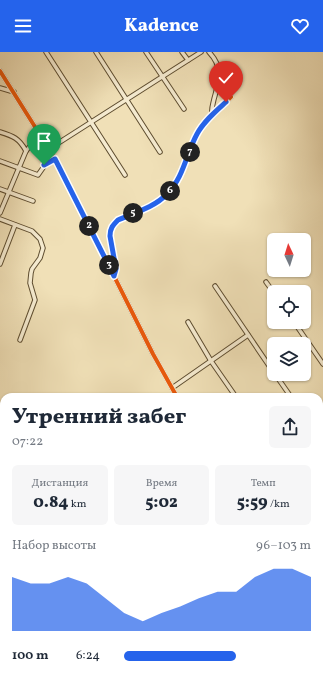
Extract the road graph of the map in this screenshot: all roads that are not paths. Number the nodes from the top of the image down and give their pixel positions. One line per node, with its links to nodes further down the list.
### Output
1 (46, 52): 16 (street)
2 (96, 52): 13 (street)
3 (146, 52): 9 (street)
4 (182, 52): 7 (street)
5 (201, 52): 7 (street)
6 (209, 52): 15 (street)
7 (188, 60): 9 (street)
8 (0, 71): 11 (street)
9 (162, 77): 13 (street); 14 (street)
10 (0, 88): 11 (street)
11 (14, 92): 18 (street)
12 (231, 97): 15 (street)
13 (128, 99): 16 (street); 21 (street)
14 (184, 109)
15 (212, 114): 33 (street)
16 (92, 122): 19 (street); 25 (street)
17 (0, 132): 20 (street)
18 (40, 134): 19 (street); 20 (street)
19 (49, 149): 22 (street)
20 (26, 151): 24 (street)
21 (160, 152)
22 (55, 159): 24 (street); 33 (street)
23 (0, 161): 24 (street)
24 (18, 168): 27 (street)
25 (126, 175)
26 (0, 189): 27 (street)
27 (8, 192): 28 (street); 29 (street)
28 (33, 201)
29 (0, 213)
30 (0, 219): 31 (street)
31 (15, 225): 32 (street); 40 (street)
32 (0, 264)
33 (114, 276): 45 (street)
34 (266, 282): 35 (street)
35 (268, 285)
36 (216, 286): 39 (street)
37 (188, 322): 41 (street)
38 (299, 329): 43 (street)
39 (248, 335): 41 (street); 42 (street)
40 (20, 340)
41 (211, 361): 45 (street); 47 (street)
42 (267, 363)
43 (323, 364)
44 (280, 381): 48 (street)
45 (172, 388): 46 (street)
46 (175, 393)
47 (233, 393)
48 (288, 393)

